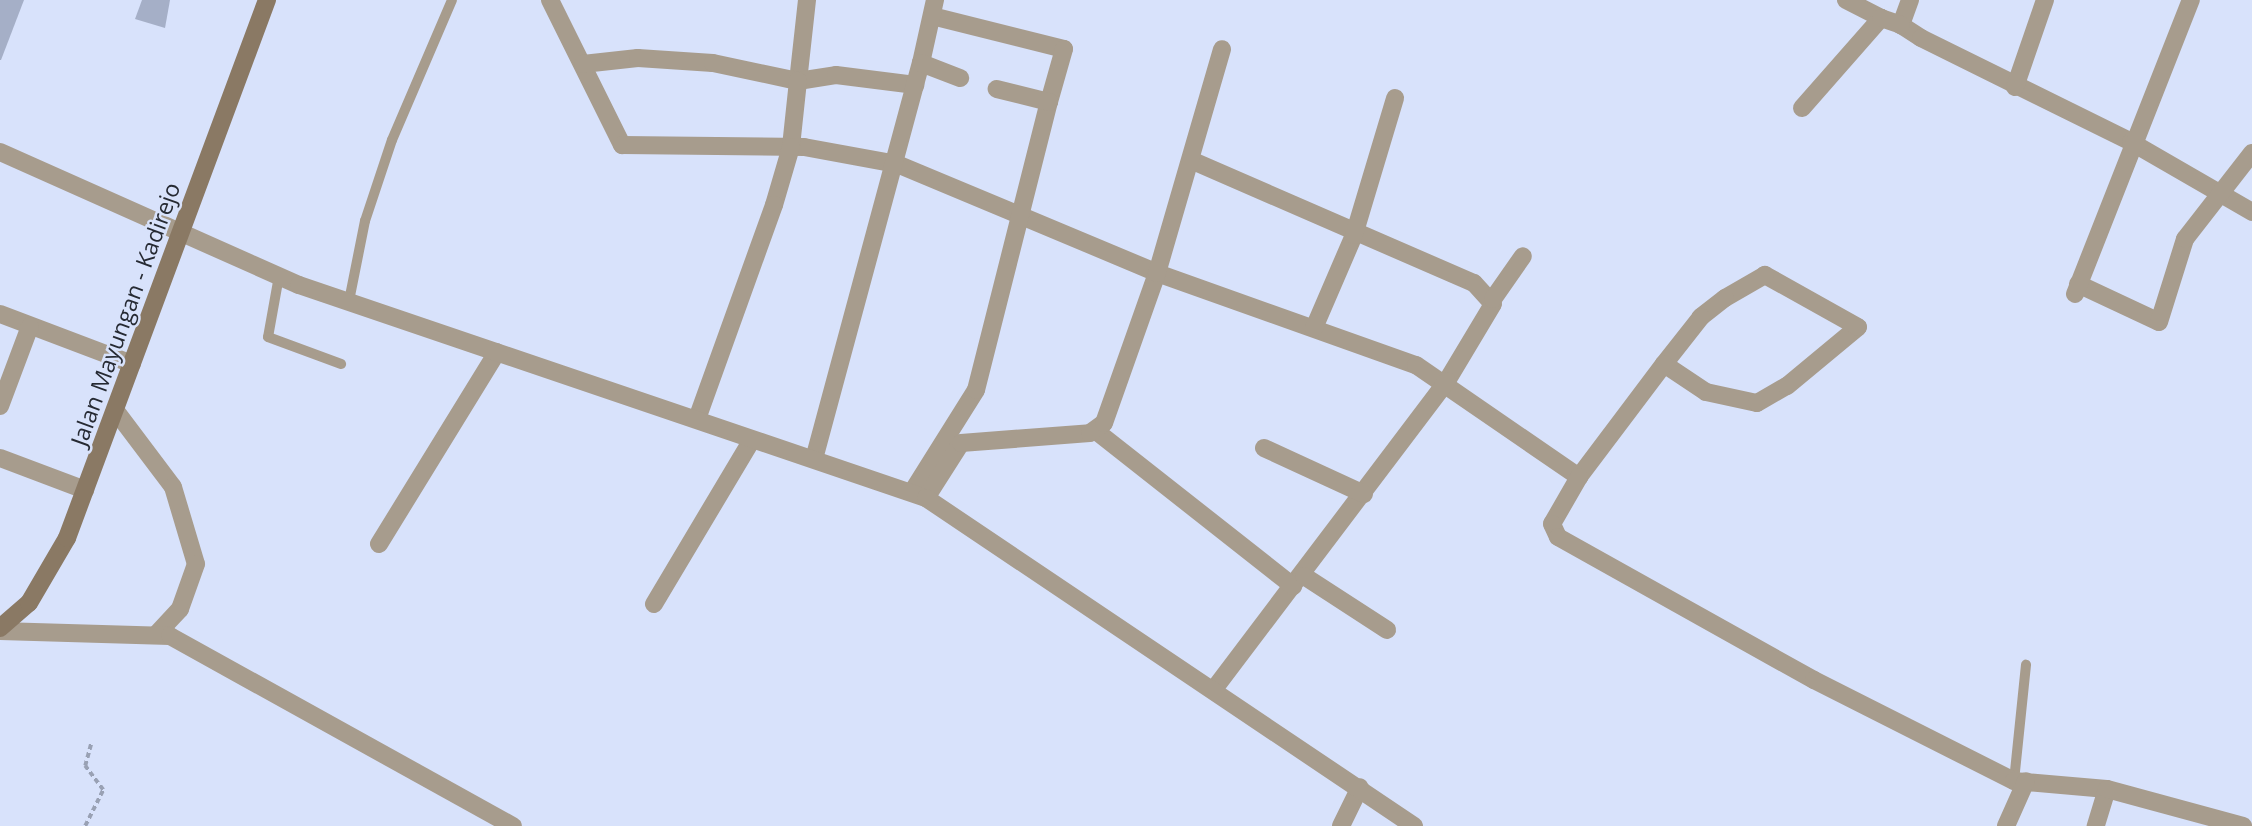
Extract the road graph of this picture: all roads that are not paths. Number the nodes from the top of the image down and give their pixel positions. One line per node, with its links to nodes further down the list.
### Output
1 (267, 0): 33 (main road, Jalan Mayungan - Kadirejo)
2 (452, 0): 38 (lane)
3 (550, 0): 14 (street)
4 (807, 0): 16 (street)
5 (1846, 0): 10 (street)
6 (1910, 0): 11 (street)
7 (2045, 0): 18 (street)
8 (2190, 0): 23 (street)
9 (933, 8): 13 (street); 21 (street)
10 (1881, 18): 11 (street); 22 (street)
11 (1901, 25): 18 (street)
12 (1222, 49): 27 (street)
13 (921, 63): 15 (street); 17 (street)
14 (583, 64): 16 (street); 24 (street)
15 (960, 78)
16 (798, 81): 17 (street); 24 (street)
17 (915, 85): 28 (street)
18 (2015, 87): 23 (street)
19 (997, 89): 21 (street)
20 (1395, 98): 32 (street)
21 (1049, 102): 31 (street)
22 (1802, 108)
23 (2130, 142): 29 (street); 29 (street)
24 (791, 148): 28 (street); 49 (street)
25 (0, 152): 33 (street)
26 (2252, 153): 29 (street)
27 (1193, 161): 32 (street); 35 (street)
28 (897, 164): 31 (street); 54 (street)
29 (2222, 192): 30 (street)
30 (2252, 212)
31 (1016, 213): 35 (street); 58 (street)
32 (1354, 235): 37 (street); 41 (street)
33 (182, 237): 36 (street); 43 (main road, Jalan Mayungan - Kadirejo)
34 (1523, 256): 37 (street)
35 (1157, 273): 41 (street); 50 (street)
36 (279, 276): 38 (street); 44 (lane)
37 (1493, 299): 46 (street)
38 (348, 301): 42 (street)
39 (0, 314): 40 (street)
40 (30, 326): 43 (street); 47 (street)
41 (1314, 328): 46 (street)
42 (497, 352): 49 (street); 59 (street)
43 (132, 364): 48 (main road, Jalan Mayungan - Kadirejo)
44 (341, 364)
45 (1664, 364): 45 (street); 55 (street)
46 (1447, 381): 55 (street); 57 (street)
47 (0, 406)
48 (118, 414): 56 (main road, Jalan Mayungan - Kadirejo); 64 (street)
49 (697, 419): 51 (street)
50 (1096, 431): 58 (street); 60 (street)
51 (751, 441): 54 (street); 61 (street)
52 (1264, 448): 57 (street)
53 (0, 458): 56 (street)
54 (814, 459): 58 (street)
55 (1579, 477): 67 (street)
56 (85, 490): 62 (main road, Jalan Mayungan - Kadirejo)
57 (1364, 494): 60 (street)
58 (919, 495): 66 (street)
59 (379, 544)
60 (1298, 581): 63 (street); 66 (street)
61 (654, 604)
62 (0, 630): 64 (street)
63 (1387, 630)
64 (158, 633): 70 (street)
65 (2026, 665): 67 (lane)
66 (1215, 688): 68 (street)
67 (2020, 781): 69 (street); 73 (street)
68 (1360, 787): 71 (street); 72 (street)
69 (2106, 789): 74 (street); 75 (street)
70 (513, 826)
71 (1342, 826)
72 (1414, 826)
73 (2006, 826)
74 (2096, 826)
75 (2243, 826)

